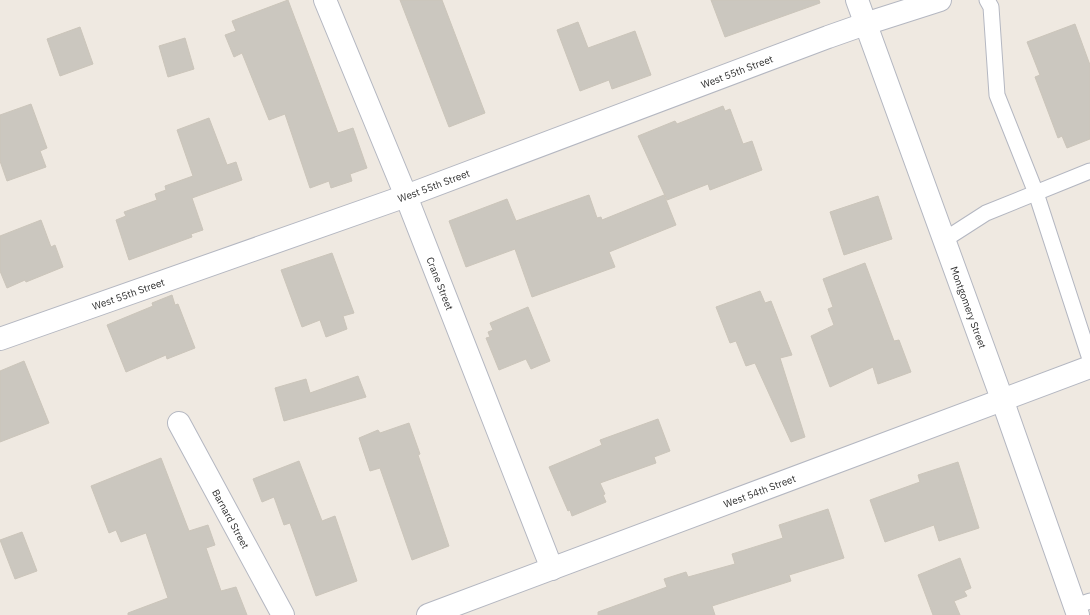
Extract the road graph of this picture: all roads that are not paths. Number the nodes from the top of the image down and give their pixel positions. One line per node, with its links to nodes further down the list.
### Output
1 (325, 0): 8 (street, Crane Street)
2 (857, 0): 5 (street, Montgomery Street)
3 (940, 0): 5 (street, West 55th Street)
4 (987, 0): 7 (lane)
5 (865, 24): 8 (street, West 55th Street); 9 (street, Montgomery Street)
6 (1090, 171): 7 (lane)
7 (1036, 193): 9 (lane); 11 (lane)
8 (406, 196): 10 (street, West 55th Street); 15 (street, Crane Street)
9 (944, 240): 13 (street, Montgomery Street)
10 (0, 339)
11 (1090, 359)
12 (1090, 367): 13 (street, West 54th Street)
13 (1002, 399): 15 (street, West 54th Street); 16 (street, Montgomery Street)
14 (179, 423): 17 (street, Barnard Street)
15 (552, 569): 18 (street, West 54th Street)
16 (1081, 607)
17 (283, 615)
18 (428, 615)

